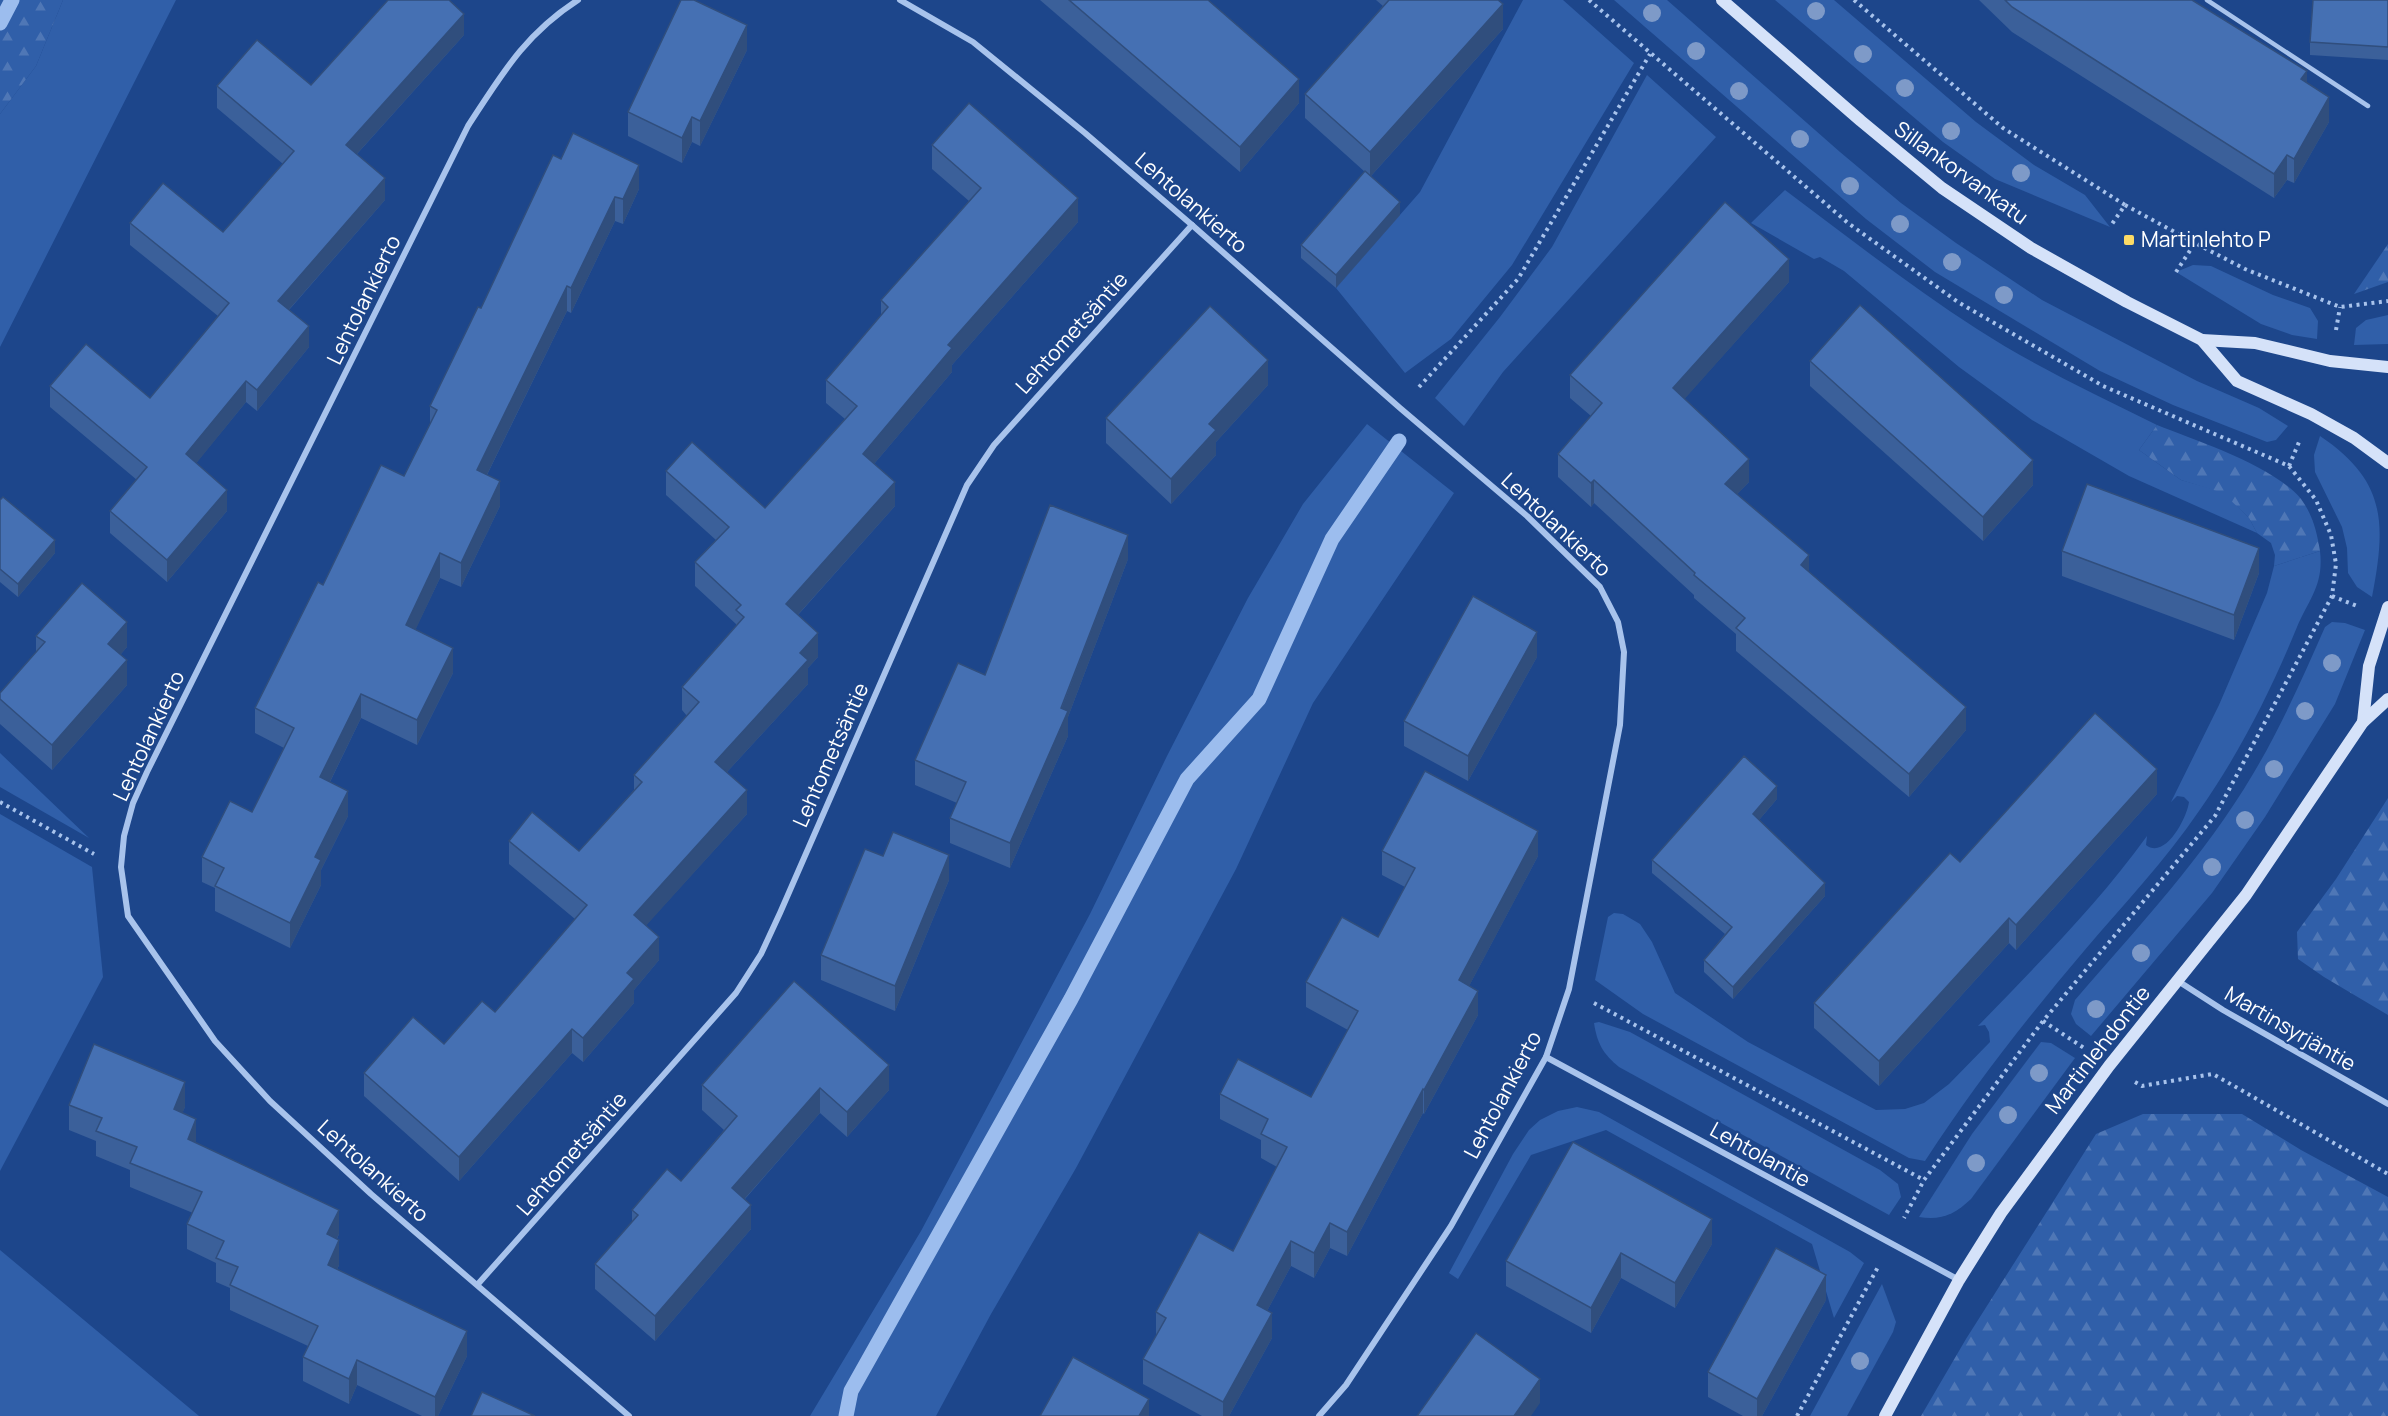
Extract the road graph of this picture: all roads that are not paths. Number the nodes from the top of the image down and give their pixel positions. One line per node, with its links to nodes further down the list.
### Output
1 (578, 0): 17 (street, Lehtolankierto)
2 (900, 0): 6 (street, Lehtolankierto)
3 (1722, 0): 7 (street, Sillankorvankatu)
4 (2207, 0): 5 (lane)
5 (2368, 106)
6 (1192, 225): 14 (street, Lehtolankierto); 17 (street, Lehtometsäntie)
7 (2202, 340): 8 (street, Sillankorvankatu); 9 (street, Sillankorvankatu)
8 (2388, 367)
9 (2388, 463)
10 (2388, 607): 12 (street, Martinlehdontie)
11 (2388, 699): 12 (street, Martinlehdontie)
12 (2362, 722): 13 (street, Martinlehdontie)
13 (2177, 981): 15 (street, Martinsyrjäntie); 16 (street, Martinlehdontie)
14 (1546, 1057): 16 (street, Lehtolantie); 19 (street, Lehtolankierto)
15 (2388, 1104)
16 (1959, 1281): 20 (street, Martinlehdontie)
17 (478, 1284): 18 (street, Lehtolankierto)
18 (629, 1416)
19 (1319, 1416)
20 (1885, 1416)

